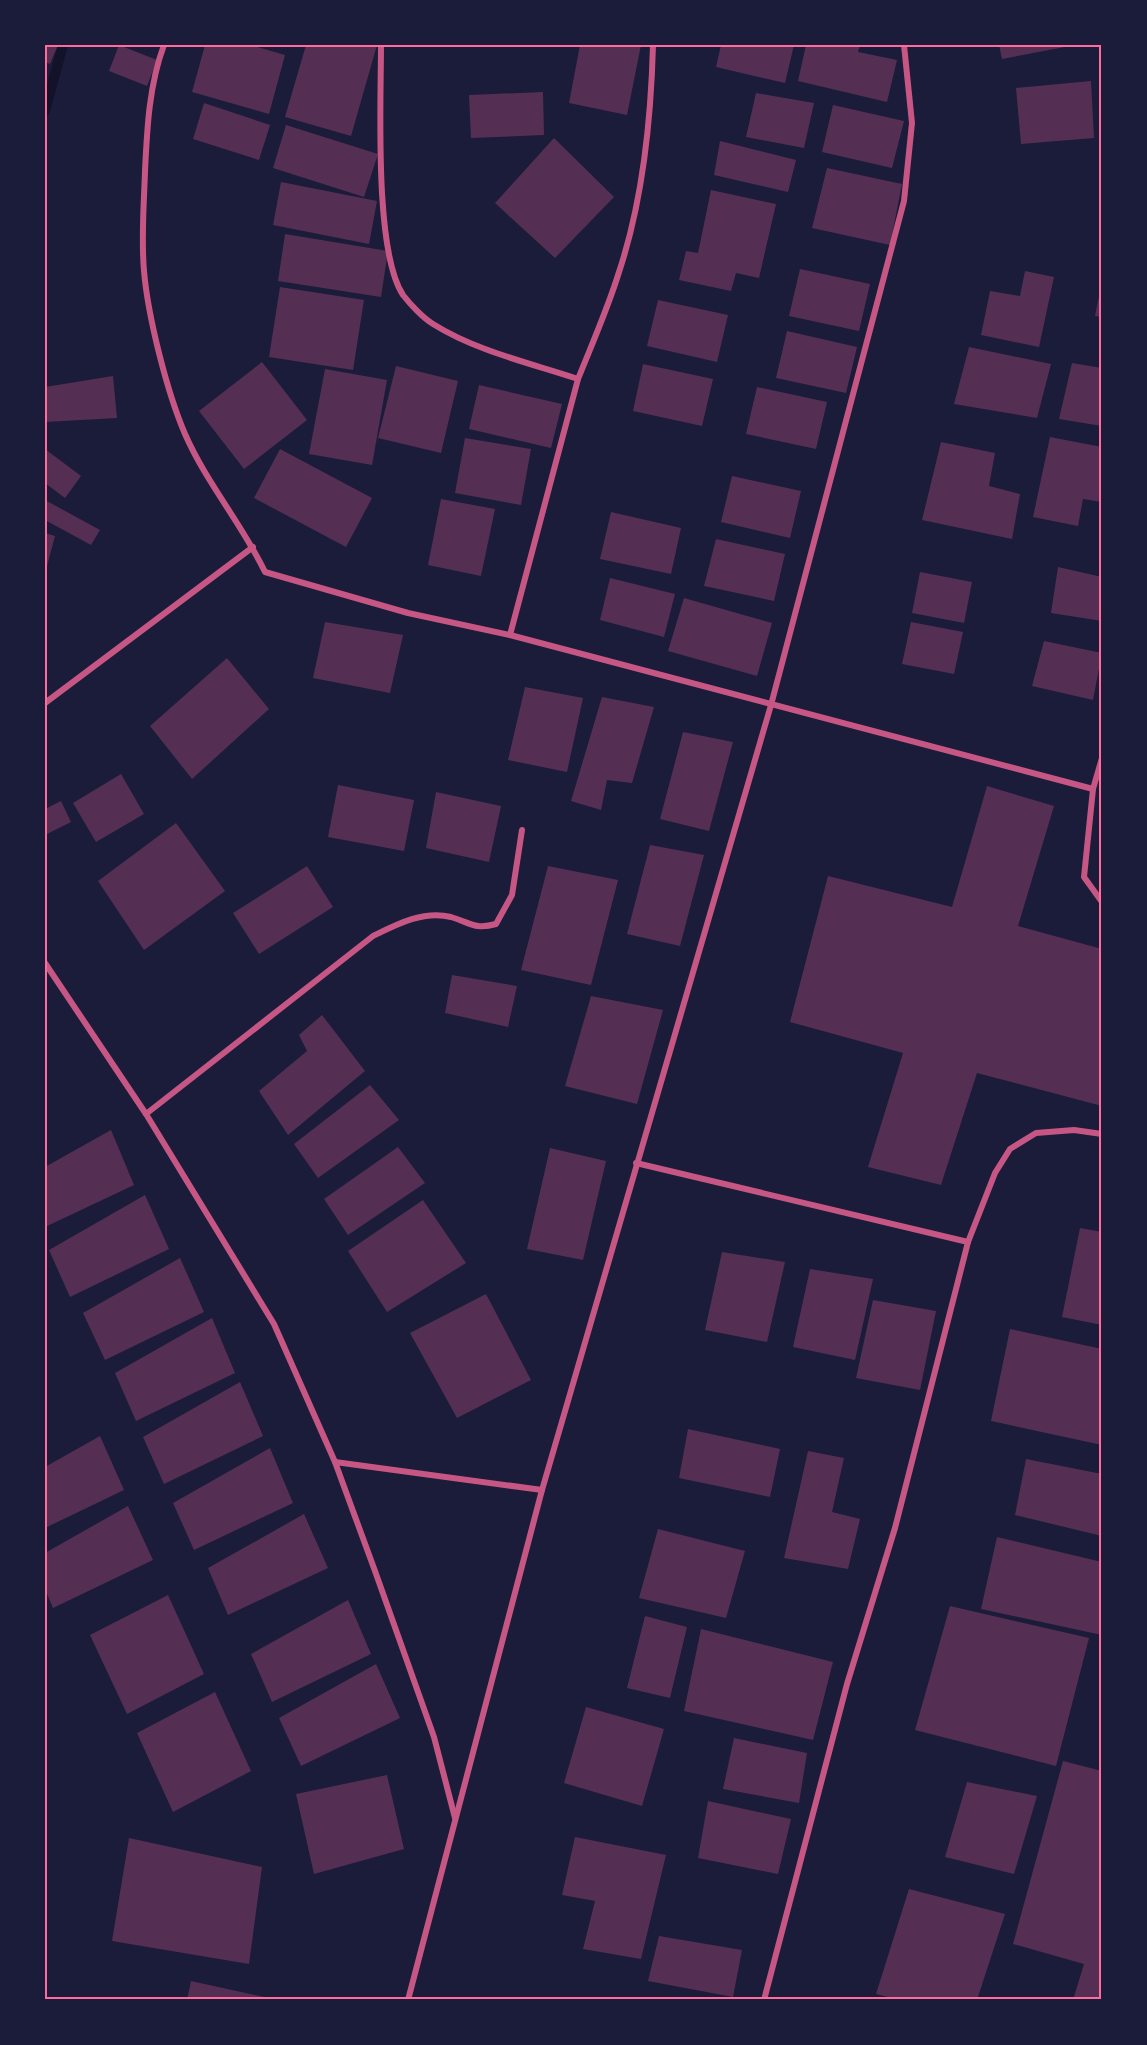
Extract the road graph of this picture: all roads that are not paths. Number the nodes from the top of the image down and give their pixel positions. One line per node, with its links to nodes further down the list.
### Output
1 (164, 45): 6 (street)
2 (381, 45): 5 (street)
3 (653, 45): 5 (street)
4 (904, 45): 9 (street)
5 (578, 379): 7 (street)
6 (253, 547): 7 (street); 8 (street)
7 (510, 635): 9 (street)
8 (45, 702)
9 (771, 705): 11 (street); 17 (street)
10 (1102, 758): 11 (street)
11 (1094, 789): 13 (street)
12 (522, 830): 15 (street)
13 (1102, 902)
14 (45, 963): 15 (street)
15 (146, 1114): 19 (street)
16 (1102, 1134): 18 (street)
17 (636, 1163): 18 (street); 20 (street)
18 (968, 1242): 23 (street)
19 (335, 1462): 20 (street); 21 (street)
20 (542, 1490): 21 (street)
21 (455, 1818): 22 (street)
22 (408, 2000)
23 (764, 2000)

